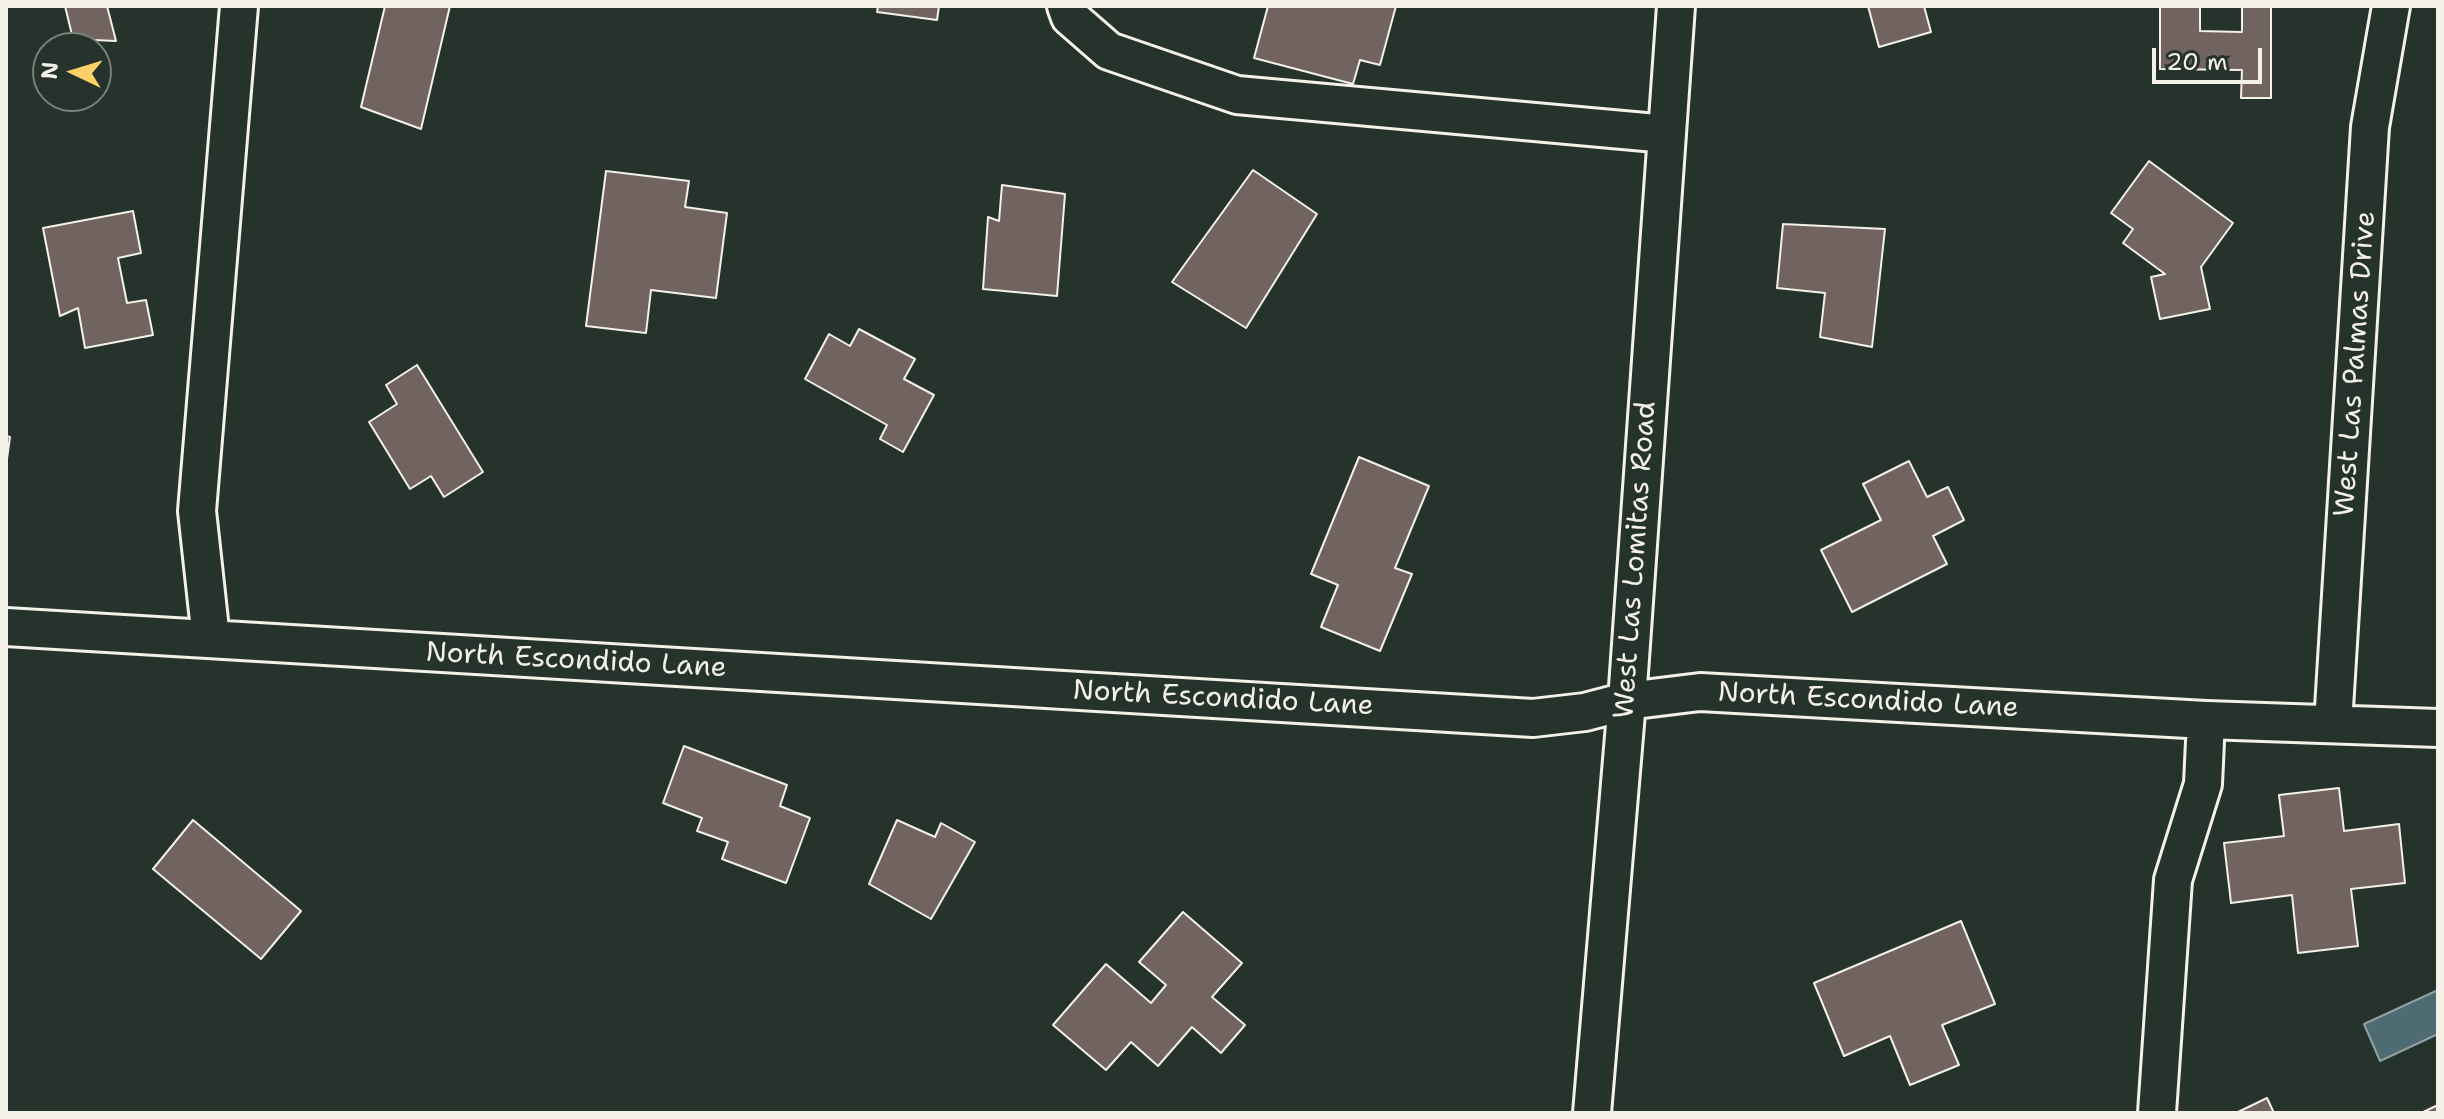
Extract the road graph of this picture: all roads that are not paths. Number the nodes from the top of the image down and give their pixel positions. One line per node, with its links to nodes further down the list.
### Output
1 (239, 6): 7 (street)
2 (1066, 6): 5 (street)
3 (1676, 6): 5 (street, West Las Lomitas Road)
4 (2391, 6): 10 (street, West Las Palmas Drive)
5 (1667, 134): 8 (street, West Las Lomitas Road)
6 (6, 627): 7 (street, North Escondido Lane)
7 (211, 639): 8 (street, North Escondido Lane)
8 (1627, 701): 9 (street, North Escondido Lane); 12 (street, West Las Lomitas Road)
9 (2206, 720): 10 (street, North Escondido Lane); 13 (street)
10 (2333, 724): 11 (street, North Escondido Lane)
11 (2438, 728)
12 (1592, 1113)
13 (2157, 1113)

